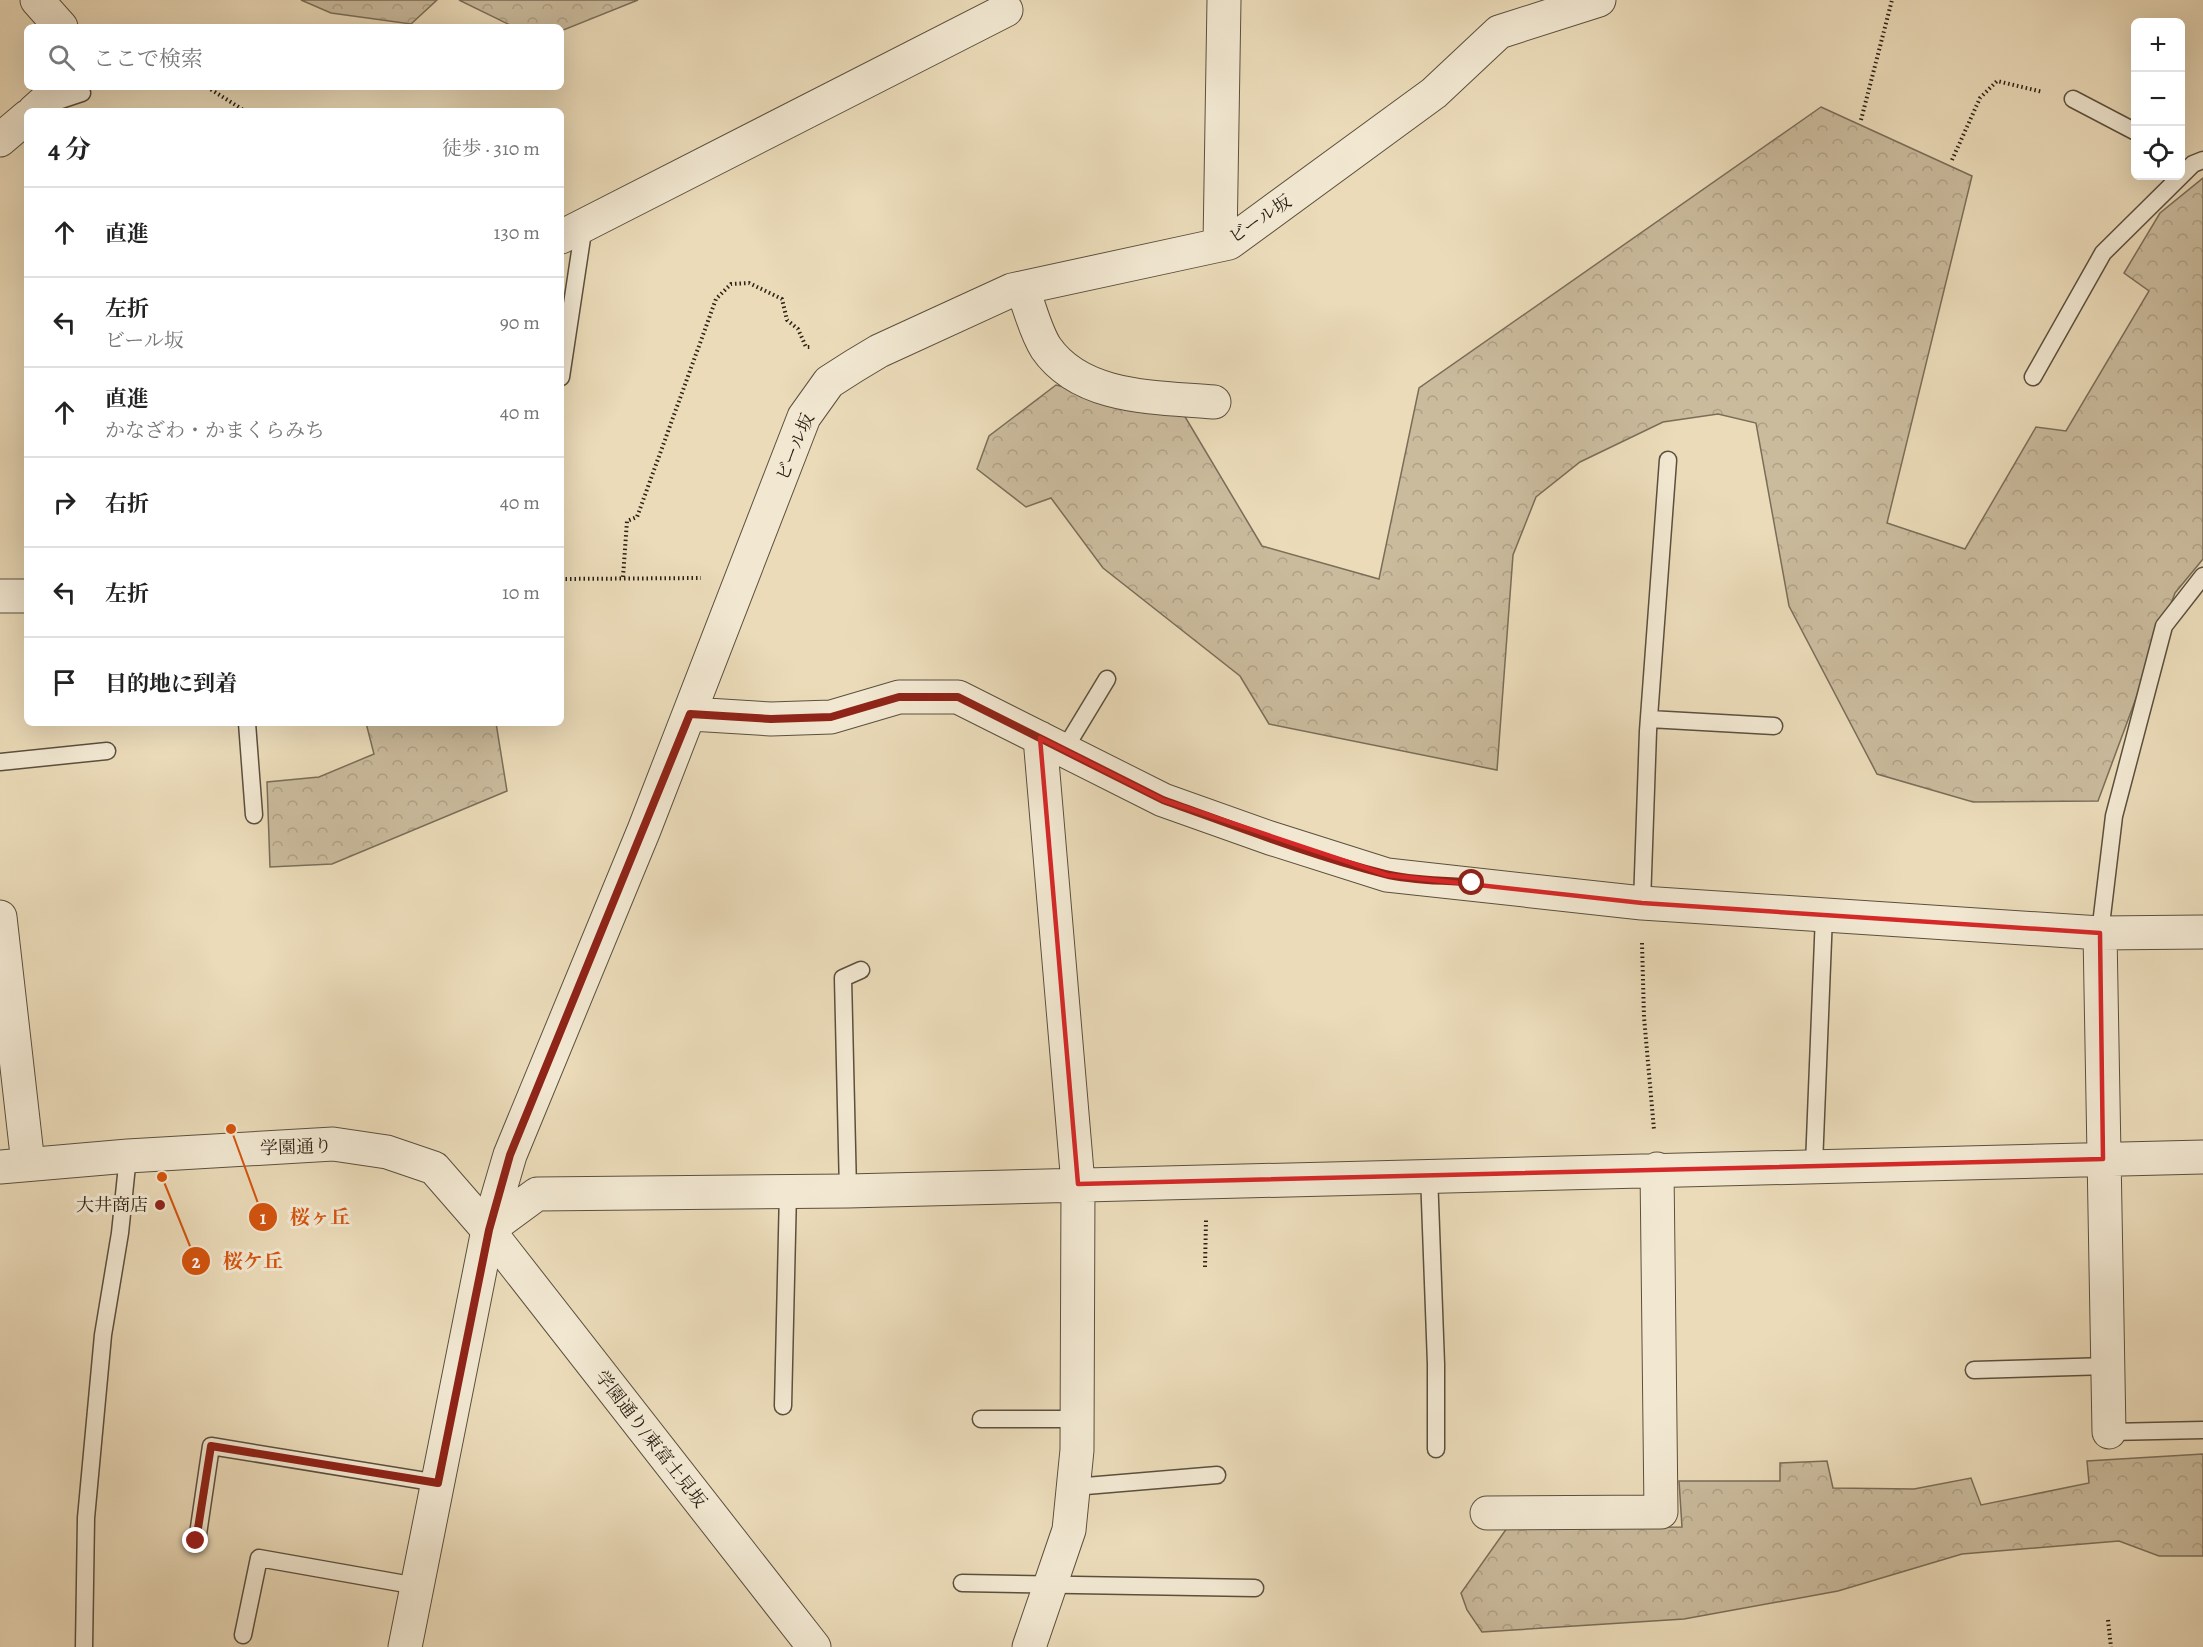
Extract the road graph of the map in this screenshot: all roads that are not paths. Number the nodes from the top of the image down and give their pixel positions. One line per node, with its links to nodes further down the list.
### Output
1 (37, 0): 6 (street)
2 (1224, 0): 15 (street)
3 (1599, 0): 5 (street, ビール坂)
4 (1006, 10): 14 (street)
5 (1520, 12): 15 (street, ビール坂)
6 (58, 24)
7 (2073, 99): 9 (lane)
8 (24, 120): 10 (street)
9 (2131, 129)
10 (0, 140)
11 (2203, 159): 12 (lane)
12 (2185, 170)
13 (2174, 180): 18 (lane)
14 (572, 231): 17 (lane)
15 (1220, 244): 16 (street, ビール坂)
16 (1022, 288): 19 (street); 25 (street, ビール坂)
17 (564, 337)
18 (2033, 377)
19 (1214, 402)
20 (1668, 460): 26 (lane)
21 (2203, 576): 37 (lane)
22 (0, 596): 23 (street)
23 (24, 596)
24 (1107, 679): 29 (lane)
25 (690, 714): 29 (street); 49 (street, ビール坂)
26 (1649, 719): 28 (lane); 33 (lane)
27 (246, 726): 32 (lane)
28 (1774, 726)
29 (1052, 744): 33 (street); 46 (street)
30 (107, 751): 31 (lane)
31 (0, 762)
32 (254, 815)
33 (1642, 903): 34 (street)
34 (1824, 915): 37 (street); 42 (lane)
35 (0, 917): 43 (street)
36 (2203, 932): 37 (street)
37 (2100, 933): 41 (street)
38 (861, 970): 48 (lane)
39 (128, 1156): 43 (street, 学園通り); 49 (street, 学園通り); 68 (lane)
40 (2203, 1157): 41 (street)
41 (2103, 1160): 42 (street); 50 (street)
42 (1814, 1165): 44 (street)
43 (14, 1166)
44 (1657, 1169): 45 (street); 61 (street)
45 (1429, 1174): 46 (street); 57 (lane)
46 (1078, 1184): 48 (street); 54 (street)
47 (788, 1191): 48 (street); 49 (street); 52 (lane)
48 (848, 1191)
49 (489, 1230): 59 (street, ビール坂); 70 (street, 学園通り/東富士見坂)
50 (2108, 1366): 51 (lane); 56 (street)
51 (1974, 1370)
52 (783, 1406)
53 (981, 1419): 54 (lane)
54 (1077, 1419): 60 (street)
55 (2203, 1430): 56 (lane)
56 (2109, 1432)
57 (1436, 1449)
58 (1217, 1475): 60 (lane)
59 (438, 1483): 62 (lane); 65 (street, ビール坂)
60 (1074, 1487): 64 (street)
61 (1488, 1513)
62 (196, 1541)
63 (962, 1583): 64 (lane)
64 (1050, 1585): 66 (lane); 71 (street)
65 (417, 1586): 67 (lane); 69 (street, ビール坂)
66 (1255, 1588)
67 (243, 1635)
68 (84, 1647)
69 (405, 1647)
70 (814, 1647)
71 (1029, 1647)

